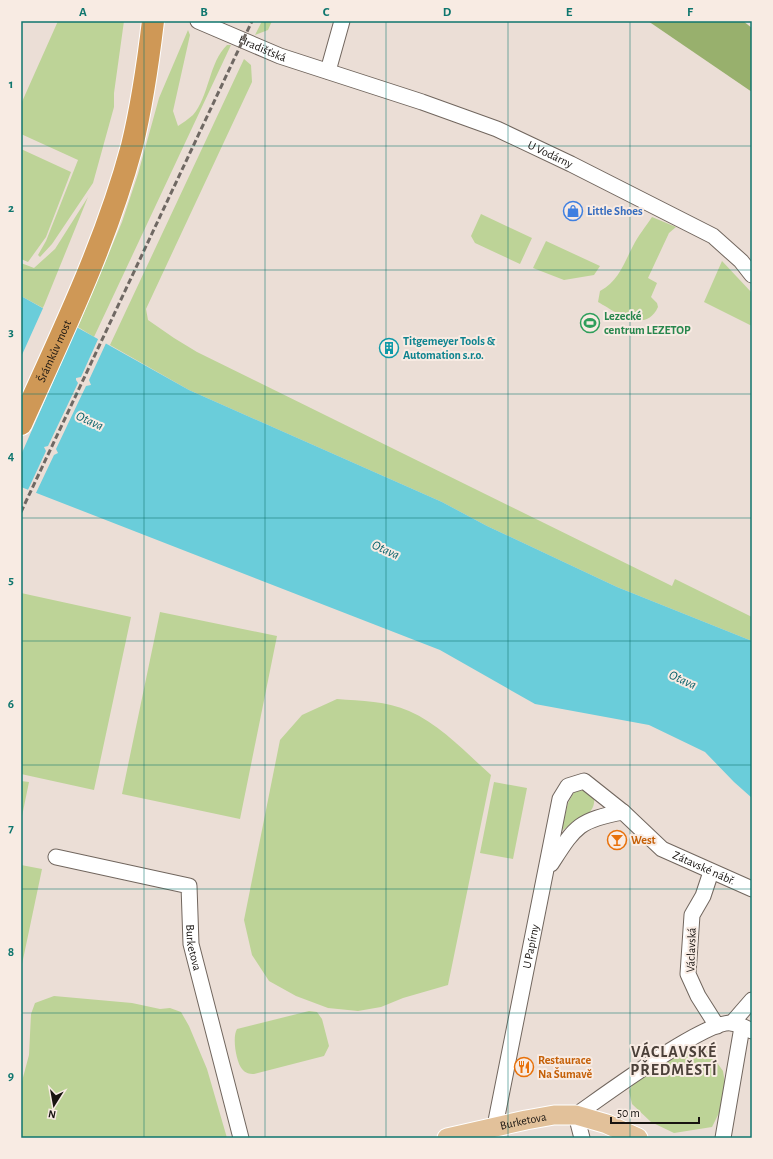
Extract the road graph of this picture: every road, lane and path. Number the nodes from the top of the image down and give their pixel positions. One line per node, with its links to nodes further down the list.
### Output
1 (148, 21): 6 (highway)
2 (198, 21): 4 (street, Hradišťská)
3 (342, 21): 4 (street)
4 (328, 71): 5 (street, U Vodárny)
5 (752, 275)
6 (79, 276): 7 (highway, Šrámkův most); 8 (highway, Šrámkův most)
7 (21, 388)
8 (21, 424)
9 (584, 781): 10 (street, Zátavské nábř.); 12 (street, U Papírny)
10 (623, 812): 12 (street); 13 (street, Zátavské nábř.)
11 (56, 857): 20 (street, Burketova)
12 (546, 871): 19 (street, U Papírny)
13 (711, 872): 14 (street, Zátavské nábř.); 16 (street, Václavská)
14 (752, 889)
15 (752, 1000): 17 (street)
16 (717, 1026): 17 (street); 18 (street)
17 (742, 1027): 24 (street)
18 (576, 1115): 19 (main road, Burketova); 22 (street); 23 (main road, Burketova)
19 (495, 1126): 21 (main road, Burketova)
20 (241, 1138)
21 (447, 1138)
22 (582, 1138)
23 (638, 1138)
24 (723, 1138)

